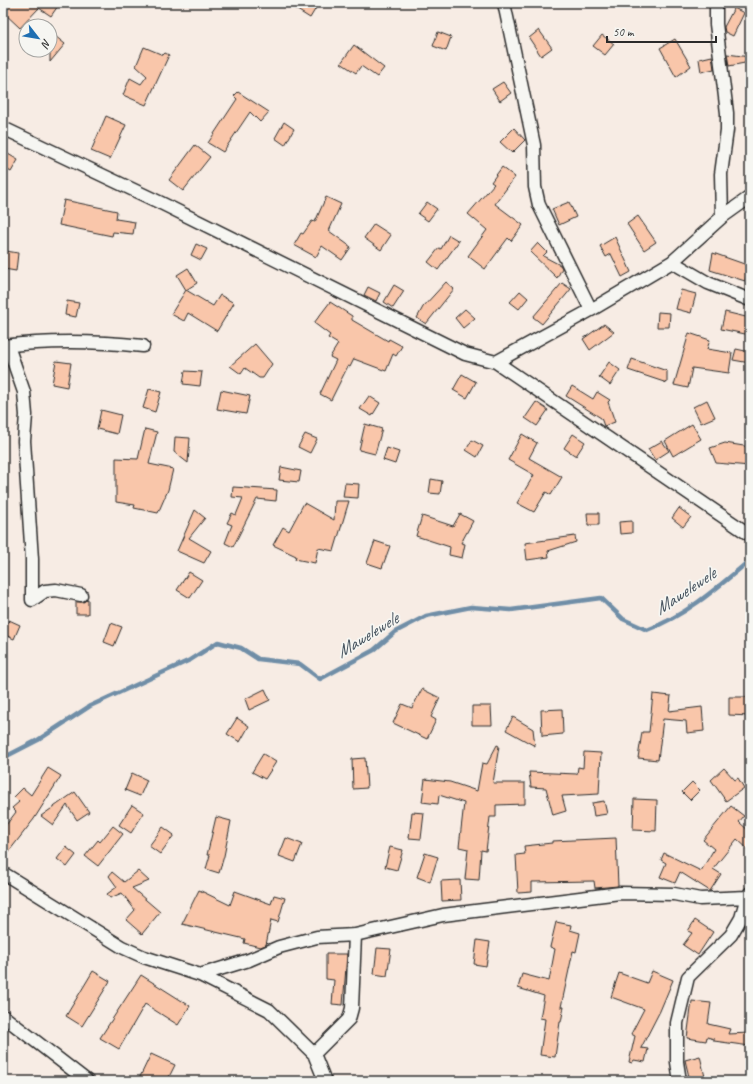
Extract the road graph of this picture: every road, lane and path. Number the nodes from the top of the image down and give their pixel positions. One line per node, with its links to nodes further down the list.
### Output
1 (504, 3): 8 (street)
2 (716, 3): 5 (street)
3 (3, 128): 11 (street)
4 (750, 197): 5 (street)
5 (722, 217): 6 (street)
6 (672, 262): 7 (street); 8 (street)
7 (750, 300)
8 (592, 310): 11 (street)
9 (6, 346): 10 (street); 13 (street)
10 (143, 346)
11 (496, 362): 12 (street)
12 (750, 536)
13 (81, 595)
14 (3, 873): 17 (street)
15 (748, 895): 16 (street); 22 (street)
16 (355, 934): 17 (street); 19 (street)
17 (200, 975): 19 (street)
18 (3, 1016): 20 (street)
19 (314, 1054): 21 (street)
20 (87, 1081)
21 (325, 1081)
22 (680, 1081)

